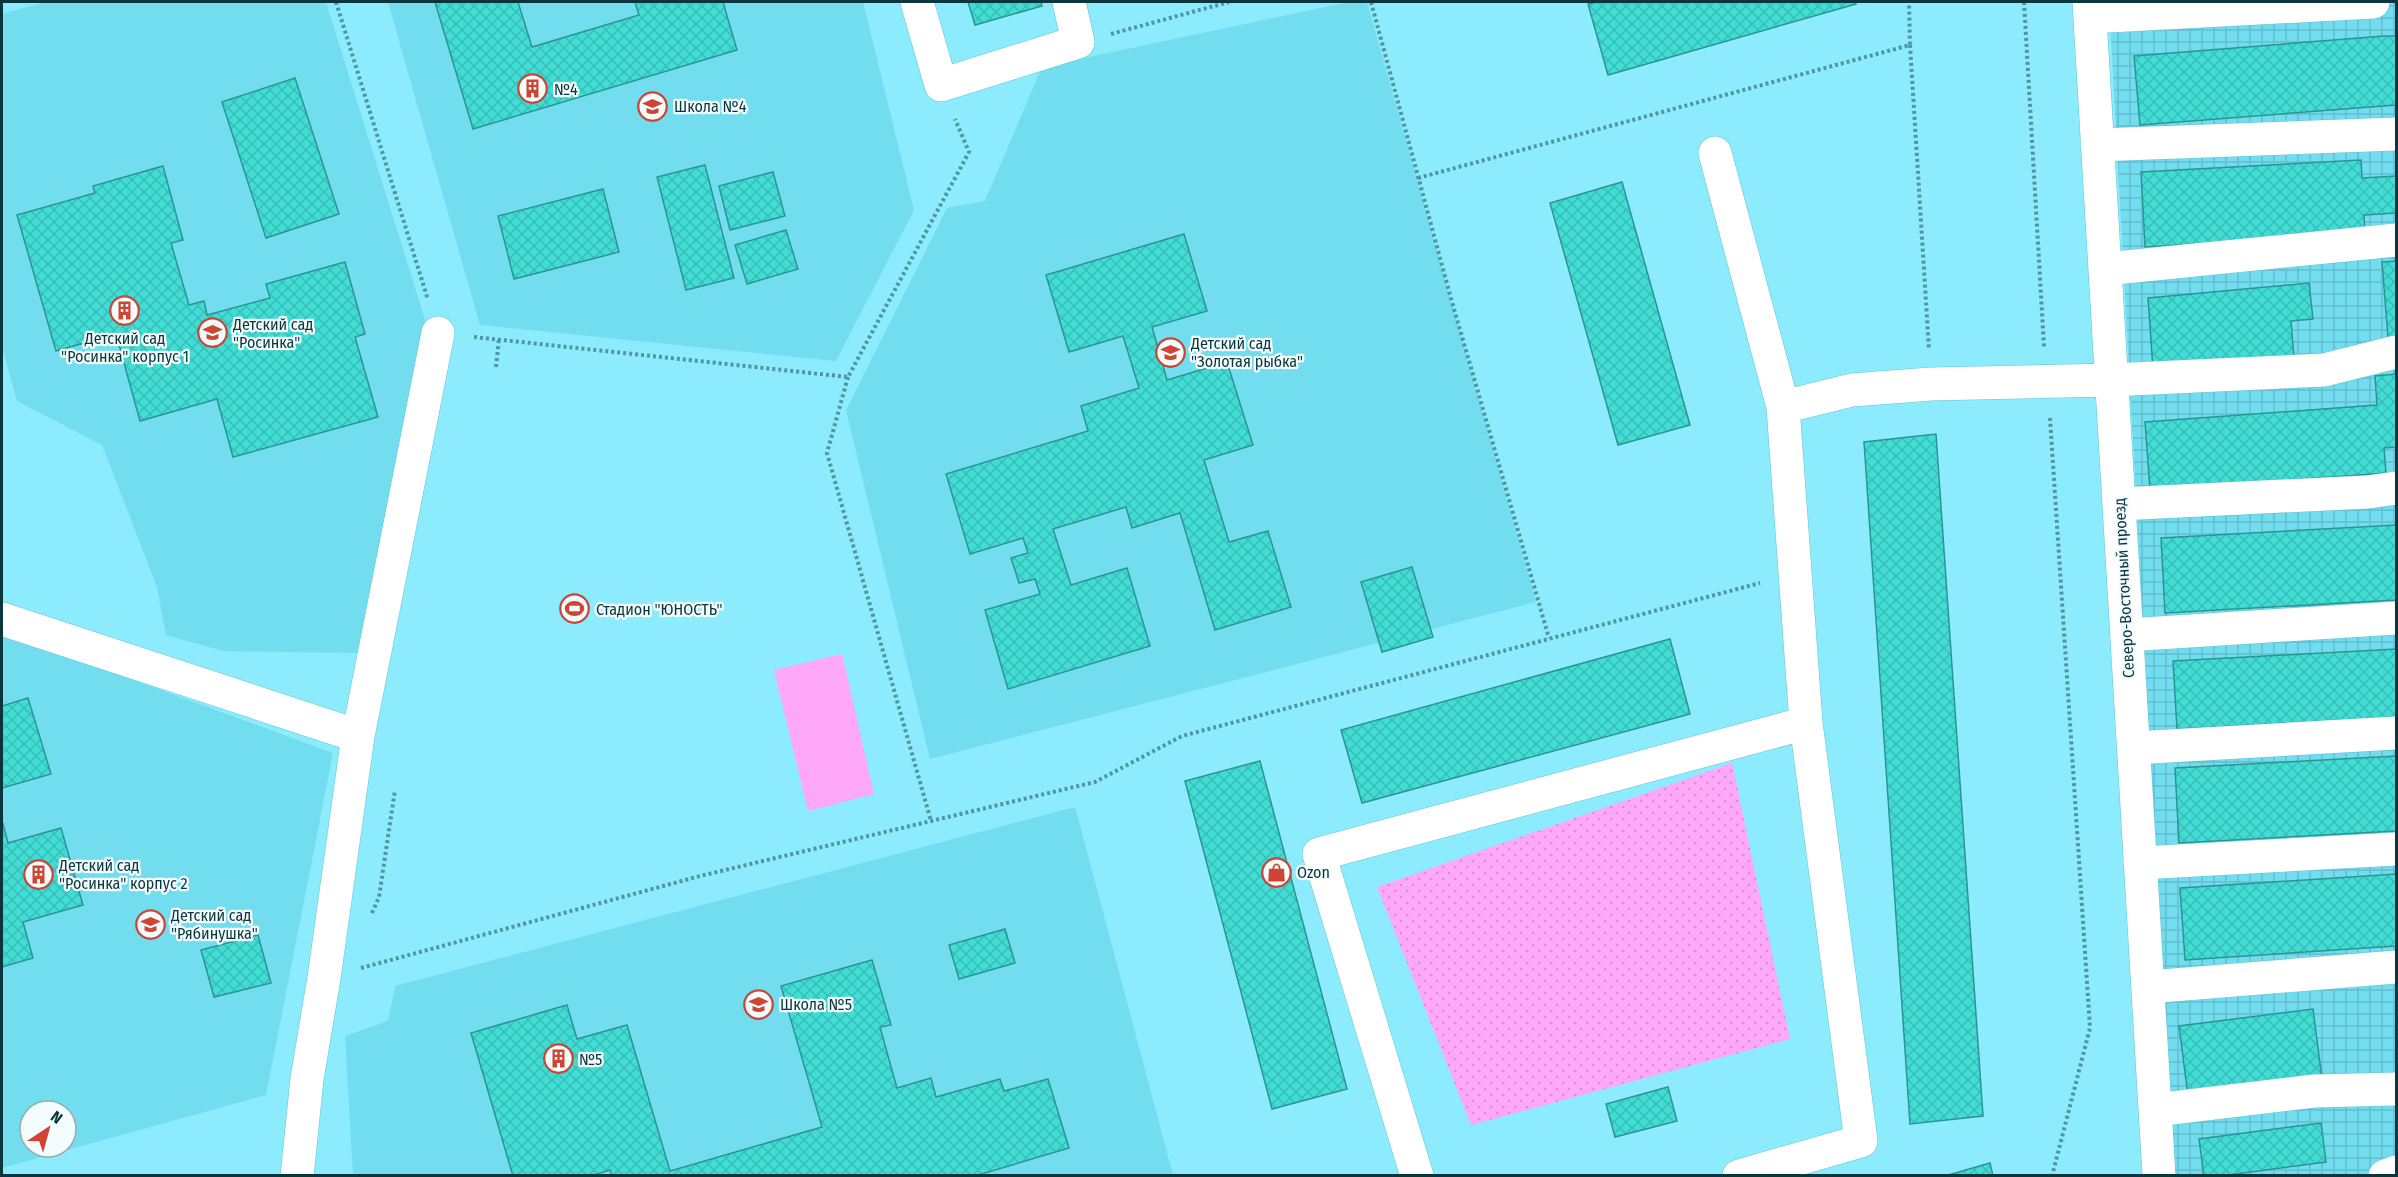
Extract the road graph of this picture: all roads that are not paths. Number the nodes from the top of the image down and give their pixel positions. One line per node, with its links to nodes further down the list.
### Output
1 (917, 2): 2 (street)
2 (1069, 2)
3 (2373, 2): 4 (street)
4 (2089, 9): 6 (street, Северо-Восточный проезд)
5 (2397, 134): 6 (street)
6 (2097, 145): 9 (street, Северо-Восточный проезд)
7 (1715, 153): 13 (street)
8 (2397, 240): 9 (street)
9 (2105, 269): 12 (street, Северо-Восточный проезд)
10 (438, 333): 21 (street)
11 (2397, 352): 12 (street)
12 (2110, 380): 13 (street); 15 (street, Северо-Восточный проезд)
13 (1783, 407): 19 (street)
14 (2397, 488): 15 (street)
15 (2119, 504): 18 (street, Северо-Восточный проезд)
16 (2397, 618): 18 (street)
17 (2, 619): 21 (street)
18 (2127, 635): 22 (street, Северо-Восточный проезд)
19 (1806, 723): 31 (street); 32 (street)
20 (2397, 733): 22 (street)
21 (358, 736): 30 (street)
22 (2134, 748): 24 (street, Северо-Восточный проезд)
23 (2397, 849): 24 (street)
24 (2140, 863): 26 (street, Северо-Восточный проезд)
25 (2397, 967): 26 (street)
26 (2148, 987): 28 (street, Северо-Восточный проезд)
27 (2397, 1089): 28 (street)
28 (2155, 1110): 33 (street, Северо-Восточный проезд)
29 (2397, 1173): 34 (street)
30 (297, 1176)
31 (1417, 1176)
32 (1739, 1176)
33 (2159, 1176)
34 (2385, 1176)

